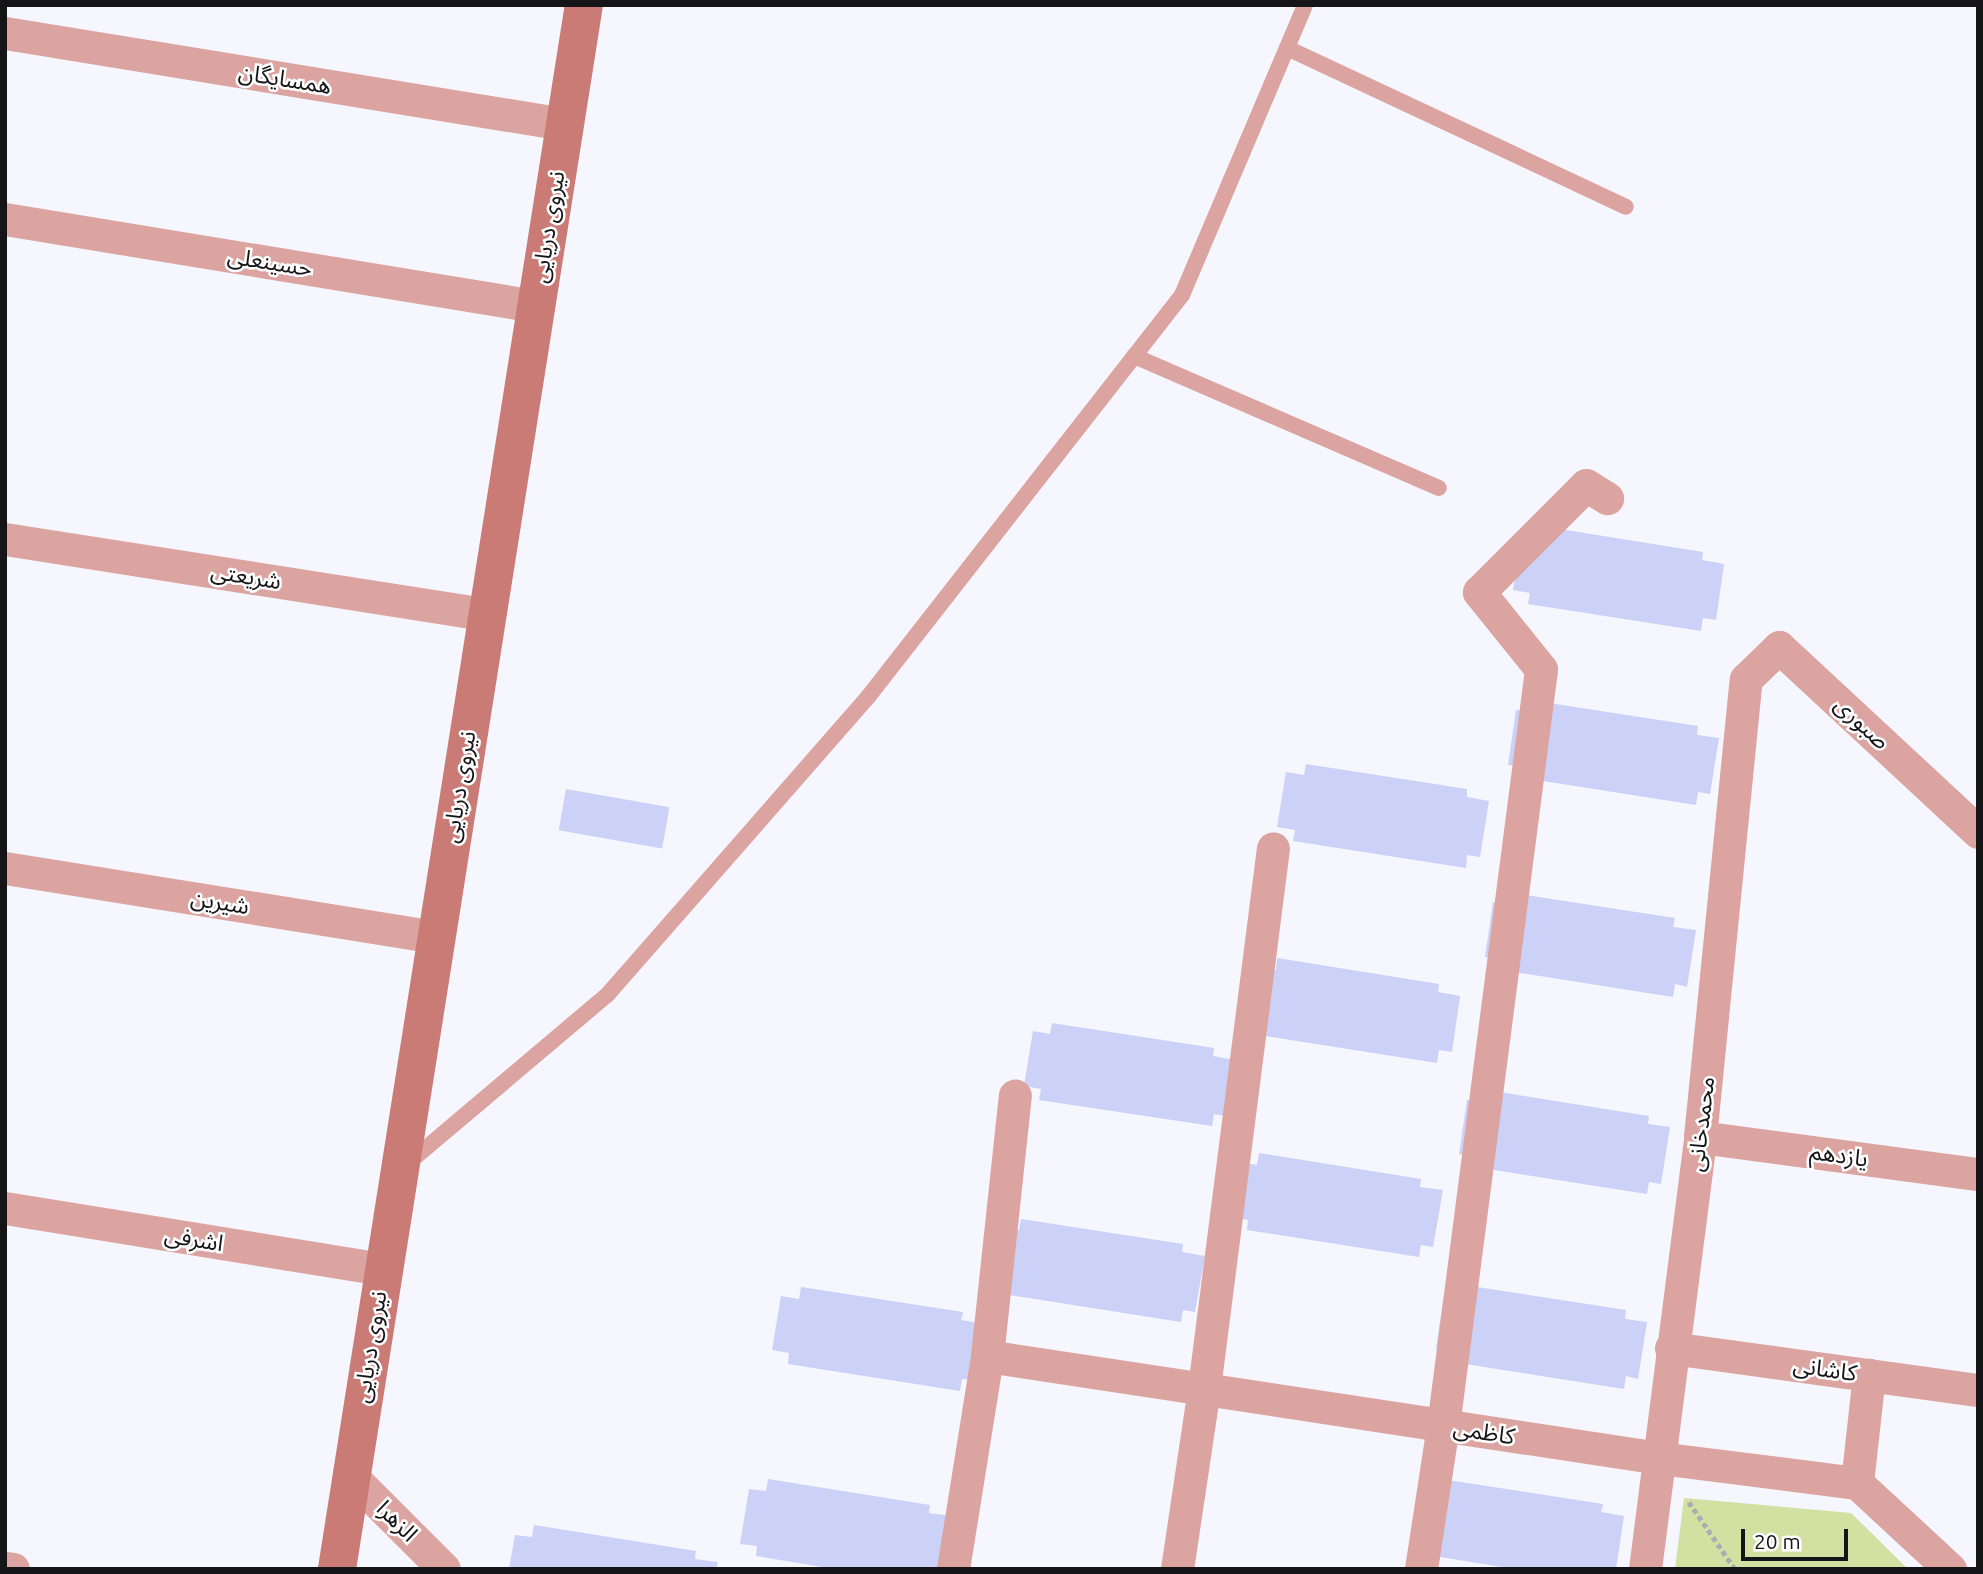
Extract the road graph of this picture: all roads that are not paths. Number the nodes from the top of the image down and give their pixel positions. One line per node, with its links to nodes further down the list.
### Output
1 (584, 5): 5 (main road, نیروی دریایی)
2 (1305, 5): 4 (lane)
3 (5, 33): 5 (street, همسایگان)
4 (1287, 48): 6 (lane); 9 (lane)
5 (564, 124): 8 (main road, نیروی دریایی)
6 (1626, 207)
7 (5, 219): 8 (street, حسینعلی)
8 (535, 306): 13 (main road, نیروی دریایی)
9 (1134, 356): 10 (lane); 21 (lane)
10 (1439, 488)
11 (1607, 498): 30 (street)
12 (5, 539): 13 (street, شریعتی)
13 (486, 614): 18 (main road, نیروی دریایی)
14 (1746, 679): 15 (street, صبوری); 20 (street, محمدخانی)
15 (1978, 832)
16 (1273, 848): 28 (street)
17 (5, 868): 18 (street, شیرین)
18 (435, 937): 21 (main road, نیروی دریایی)
19 (1015, 1096): 26 (street)
20 (1700, 1137): 22 (street, یازدهم); 25 (street, محمدخانی)
21 (397, 1173): 24 (main road, نیروی دریایی)
22 (1978, 1174)
23 (5, 1208): 24 (street, اشرفی)
24 (382, 1269): 32 (main road, نیروی دریایی)
25 (1671, 1348): 27 (street, کاشانی); 31 (street, محمدخانی)
26 (987, 1356): 28 (street, کاظمی); 38 (street)
27 (1869, 1375): 29 (street, کاشانی); 33 (street)
28 (1204, 1388): 30 (street, کاظمی); 39 (street)
29 (1978, 1390)
30 (1443, 1426): 31 (street, کاظمی); 40 (street)
31 (1659, 1458): 33 (street, کاظمی); 41 (street, محمدخانی)
32 (349, 1474): 36 (main road, نیروی دریایی); 37 (street, الزهرا)
33 (1857, 1483): 42 (street)
34 (5, 1567): 35 (street)
35 (13, 1569)
36 (337, 1569)
37 (444, 1569)
38 (953, 1569)
39 (1177, 1569)
40 (1421, 1569)
41 (1645, 1569)
42 (1950, 1569)

